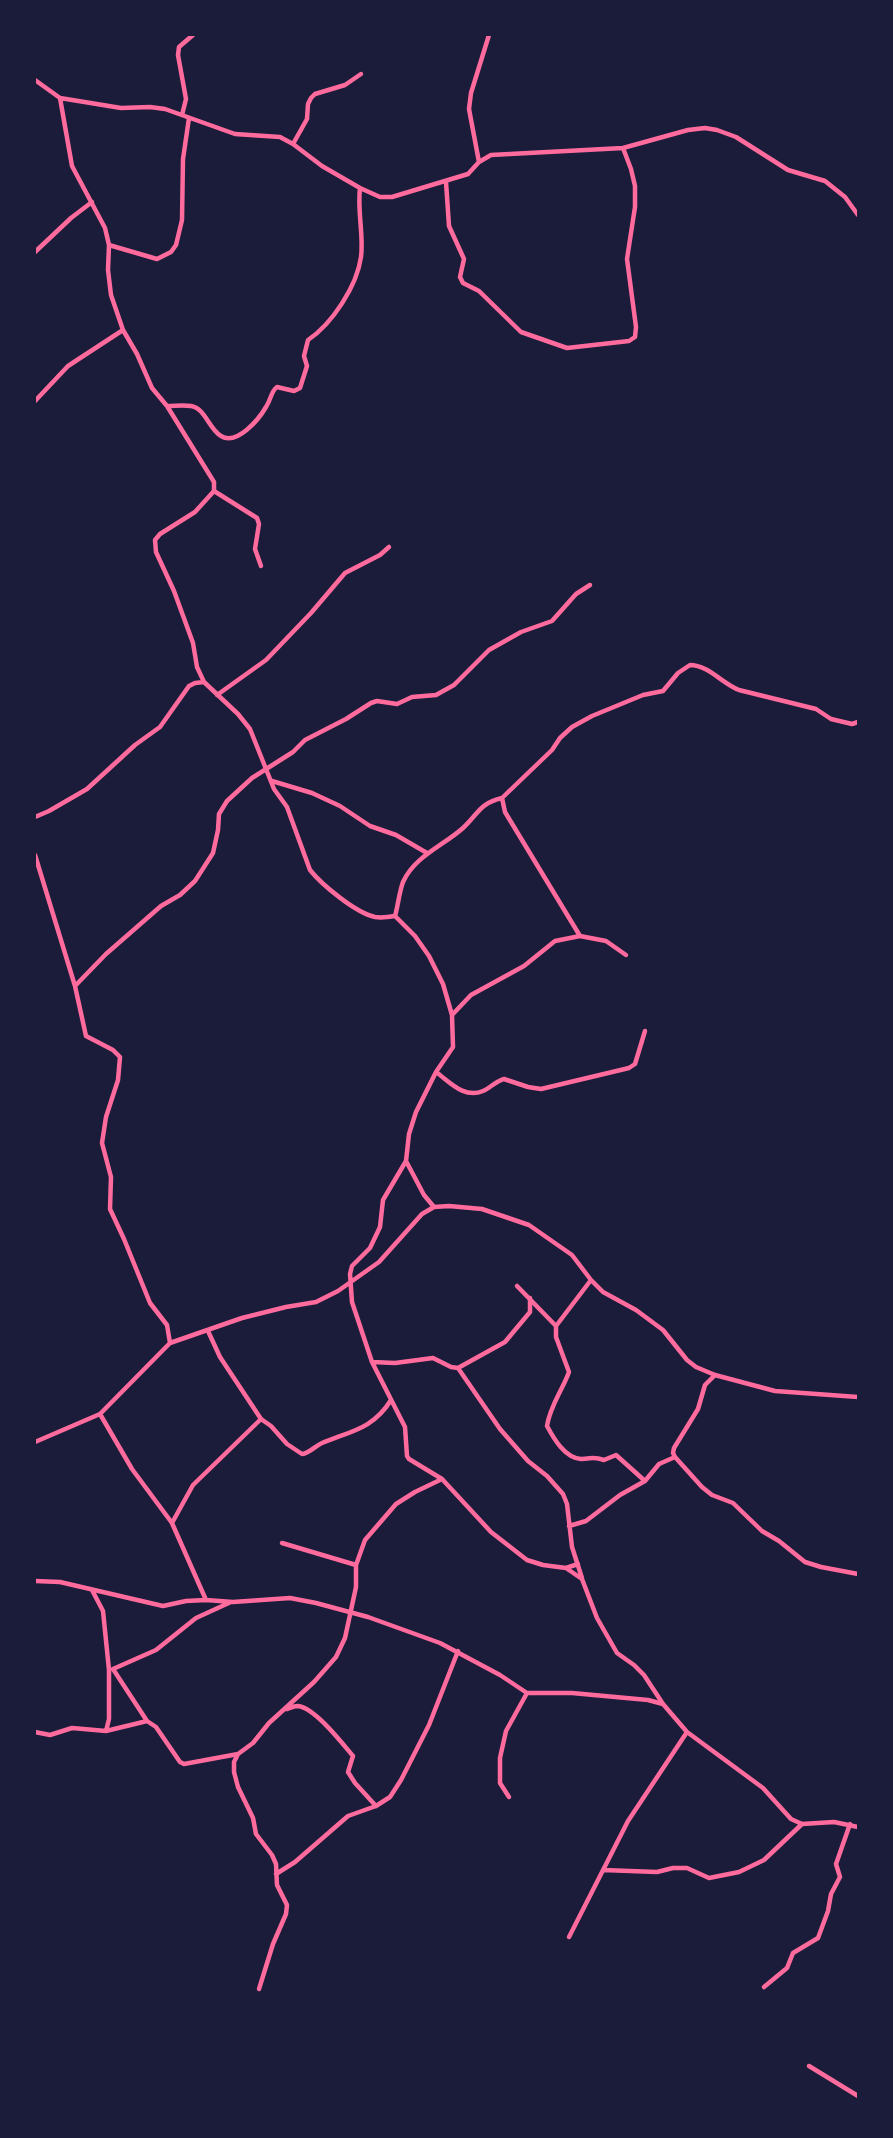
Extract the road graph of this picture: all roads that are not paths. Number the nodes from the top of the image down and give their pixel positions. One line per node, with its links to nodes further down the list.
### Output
1 (193, 35): 6 (street)
2 (489, 35): 10 (street)
3 (361, 74): 8 (street)
4 (35, 80): 5 (street)
5 (60, 98): 6 (street); 13 (street)
6 (182, 115): 7 (street)
7 (188, 118): 8 (street); 15 (street)
8 (293, 144): 12 (street)
9 (623, 148): 10 (street); 11 (street); 14 (street)
10 (479, 162): 11 (street)
11 (446, 182): 12 (street)
12 (360, 188): 19 (street)
13 (92, 202): 15 (street); 16 (street)
14 (858, 215)
15 (109, 245): 17 (street)
16 (35, 252)
17 (122, 330): 18 (street); 19 (street)
18 (35, 401)
19 (167, 406): 20 (street)
20 (214, 491): 22 (street); 24 (street)
21 (389, 547): 25 (street)
22 (261, 566)
23 (590, 585): 27 (street)
24 (204, 682): 25 (street); 30 (street)
25 (217, 695): 27 (street)
26 (858, 722): 29 (street)
27 (267, 768): 28 (street); 36 (street)
28 (272, 781): 31 (street); 33 (street)
29 (502, 798): 31 (street); 34 (street)
30 (35, 817)
31 (427, 853): 33 (street)
32 (35, 855): 36 (street)
33 (395, 916): 37 (street)
34 (580, 936): 35 (street); 37 (street)
35 (626, 955)
36 (75, 986): 48 (street)
37 (452, 1015): 39 (street)
38 (645, 1032): 39 (street)
39 (436, 1072): 40 (street)
40 (406, 1161): 41 (street); 43 (street)
41 (434, 1207): 42 (street); 43 (street)
42 (591, 1280): 46 (street); 51 (street)
43 (350, 1281): 47 (street); 49 (street)
44 (518, 1286): 45 (street)
45 (530, 1298): 46 (street); 50 (street)
46 (556, 1326): 59 (street)
47 (208, 1331): 48 (street); 55 (street)
48 (170, 1343): 54 (street)
49 (372, 1362): 50 (street); 53 (street)
50 (458, 1368): 61 (street)
51 (715, 1375): 52 (street); 57 (street)
52 (858, 1397)
53 (391, 1400): 55 (street); 58 (street)
54 (100, 1414): 56 (street); 60 (street)
55 (261, 1419): 60 (street)
56 (35, 1442)
57 (675, 1457): 59 (street); 66 (street)
58 (442, 1479): 64 (street); 65 (street)
59 (645, 1481): 61 (street)
60 (172, 1523): 70 (street)
61 (569, 1526): 63 (street)
62 (282, 1543): 64 (street)
63 (578, 1564): 65 (street); 67 (street)
64 (356, 1565): 72 (street)
65 (566, 1568): 67 (street)
66 (858, 1574)
67 (582, 1579): 76 (street)
68 (35, 1581): 69 (street)
69 (92, 1590): 70 (street); 74 (street)
70 (206, 1600): 71 (street)
71 (233, 1602): 72 (street); 74 (street)
72 (351, 1612): 73 (street); 77 (street)
73 (458, 1651): 75 (street); 84 (street)
74 (111, 1670): 78 (street); 79 (street)
75 (526, 1692): 76 (street); 83 (street)
76 (663, 1704): 81 (street)
77 (286, 1709): 82 (street); 84 (street)
78 (147, 1721): 79 (street); 82 (street)
79 (106, 1731): 80 (street)
80 (35, 1732)
81 (688, 1732): 85 (street); 88 (street)
82 (238, 1754): 89 (street)
83 (509, 1797)
84 (376, 1806): 89 (street)
85 (802, 1824): 86 (street); 88 (street)
86 (850, 1824): 87 (street); 91 (street)
87 (858, 1827)
88 (603, 1870): 90 (street)
89 (276, 1874): 92 (street)
90 (569, 1937)
91 (764, 1987)
92 (259, 1989)
93 (809, 2066): 94 (street)
94 (858, 2096)

